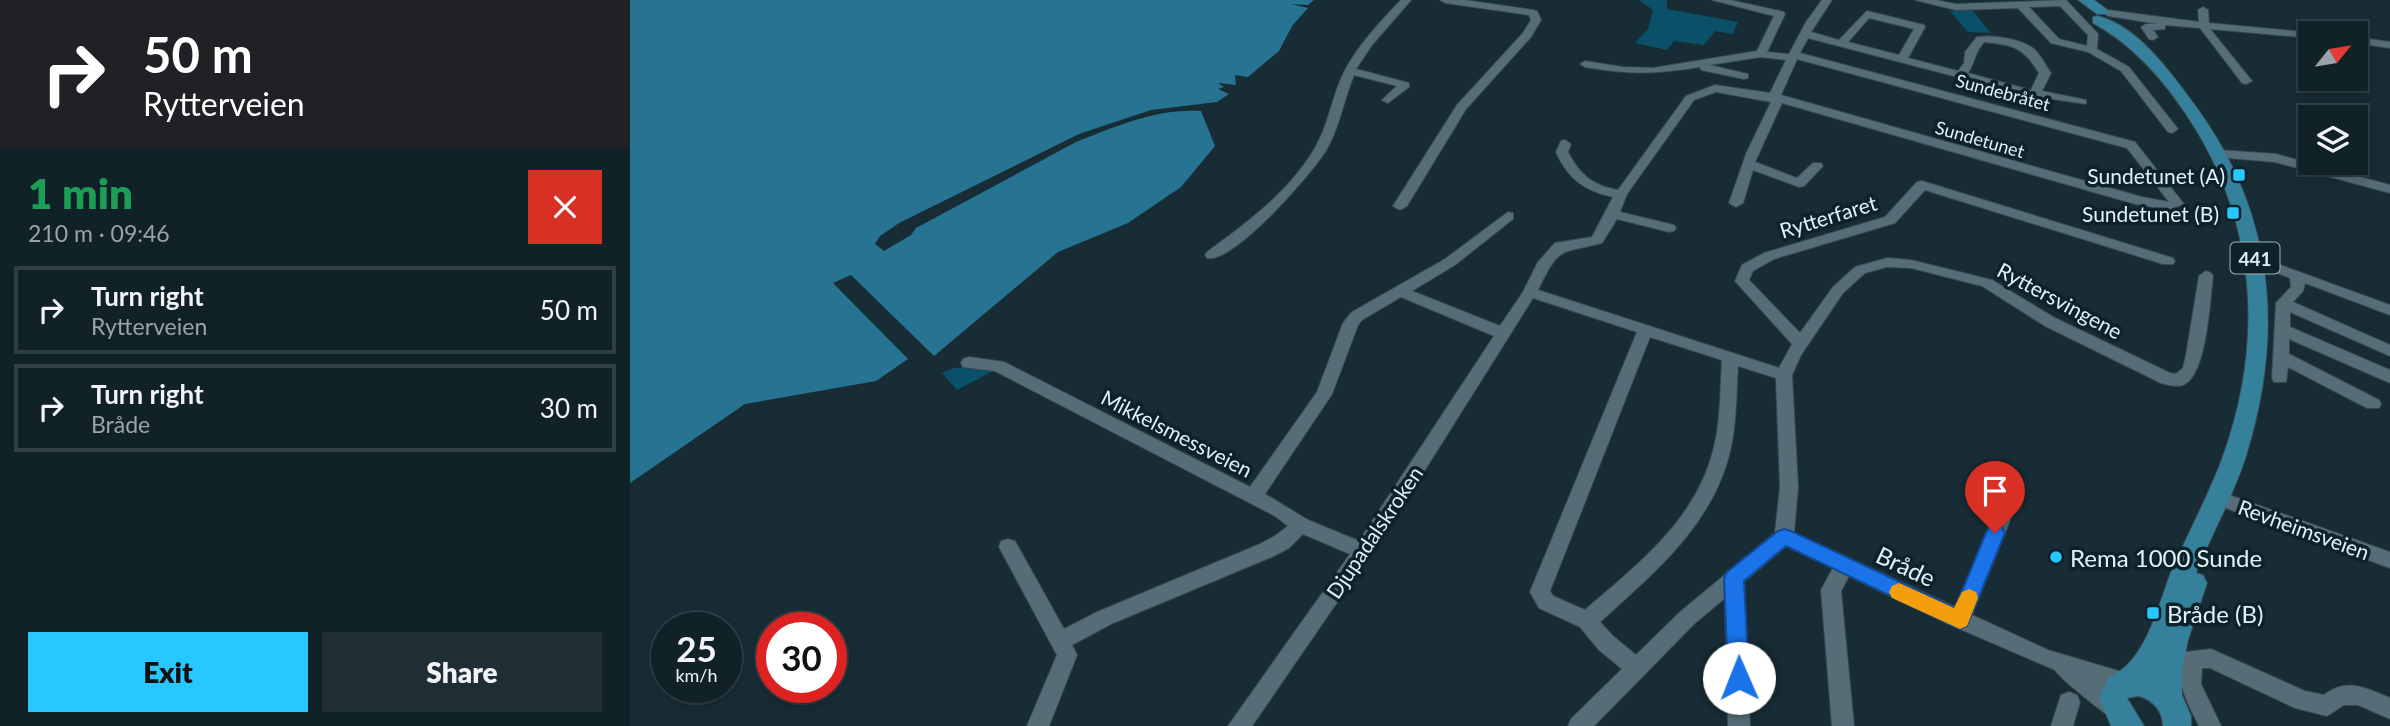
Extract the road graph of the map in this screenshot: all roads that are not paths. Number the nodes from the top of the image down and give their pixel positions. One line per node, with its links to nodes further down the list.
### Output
1 (1406, 0): 26 (street)
2 (1445, 0): 44 (street)
3 (1717, 0): 21 (street)
4 (1827, 0): 14 (street)
5 (2078, 0): 10 (main road, Revheimsveien / 441)
6 (2060, 2): 7 (street); 20 (street)
7 (2024, 3): 8 (street); 20 (street)
8 (1913, 4): 11 (street)
9 (2200, 5): 12 (street); 13 (street)
10 (2101, 13): 13 (street); 37 (main road, Revheimsveien / 441)
11 (1901, 22): 18 (street); 23 (street)
12 (2223, 27): 13 (street); 15 (street)
13 (2206, 29): 16 (street); 29 (street)
14 (1805, 34): 18 (street); 22 (street)
15 (2298, 34)
16 (2153, 37)
17 (2368, 42): 19 (street)
18 (1841, 44): 23 (street)
19 (2390, 45)
20 (2092, 50): 35 (street)
21 (1757, 55): 22 (street, Sundebråtet); 24 (street, Sundebråtet); 28 (street)
22 (1793, 56): 32 (street); 43 (street, Sundebråtet)
23 (1902, 59): 27 (street)
24 (1585, 64)
25 (1705, 68): 28 (street)
26 (1350, 71): 33 (street); 49 (street)
27 (1961, 75): 31 (street); 31 (street)
28 (1744, 76): 30 (street)
29 (2246, 81)
30 (1737, 91): 32 (street, Sundetunet); 41 (street, Sundetunet)
31 (2036, 92): 34 (street)
32 (1774, 97): 38 (street); 43 (street, Sundetunet)
33 (1388, 100)
34 (2082, 102)
35 (2172, 129)
36 (1565, 144): 41 (street)
37 (2219, 153): 40 (street); 50 (main road, Revheimsveien / 441)
38 (1748, 164): 39 (street); 42 (street)
39 (1818, 166)
40 (2390, 189)
41 (1621, 194): 45 (street, Sundetunet)
42 (1736, 203)
43 (2177, 204)
44 (1400, 206)
45 (1613, 214): 47 (street); 48 (street, Sundetunet)
46 (1508, 216): 54 (street)
47 (1669, 228)
48 (1602, 233): 55 (street, Djupadalskroken)
49 (1212, 255)
50 (2256, 260): 52 (street); 72 (main road, Revheimsveien / 441)
51 (2168, 261): 61 (street, Rytterfaret)
52 (2297, 275): 56 (street); 57 (street)
53 (2210, 284): 61 (street, Ryttersvingene)
54 (1402, 292): 60 (street); 70 (street)
55 (1530, 292): 59 (street); 60 (street, Djupadalskroken)
56 (2283, 303): 58 (street); 62 (street)
57 (2390, 310)
58 (2281, 329): 63 (street); 67 (street)
59 (1645, 331): 64 (street); 81 (street)
60 (1502, 334): 76 (street, Djupadalskroken)
61 (1801, 344): 66 (street, Ryttersvingene)
62 (2390, 351)
63 (2282, 357): 68 (street); 69 (street)
64 (1730, 359): 66 (street); 81 (street)
65 (969, 363): 70 (street, Mikkelsmessveien)
66 (1784, 375): 74 (street)
67 (2390, 377)
68 (2280, 378)
69 (2373, 404)
70 (1253, 497): 73 (street, Mikkelsmessveien)
71 (2008, 502): 80 (street)
72 (2217, 502): 77 (street, Revheimsveien); 85 (main road, Revheimsveien / 441); 88 (main road, Revheimsveien / 441)
73 (1301, 525): 76 (street, Mikkelsmessveien); 82 (street)
74 (1784, 537): 78 (street, Bråde); 79 (street)
75 (1008, 547): 82 (street)
76 (1362, 551): 91 (street, Djupadalskroken)
77 (2390, 560)
78 (1844, 566): 80 (street, Bråde); 94 (street)
79 (1734, 578): 84 (street); 93 (street)
80 (1960, 620): 83 (street, Bråde)
81 (1587, 621): 84 (street)
82 (1060, 641): 90 (street)
83 (2045, 658): 85 (street, Bråde); 89 (street, Bråde)
84 (1636, 667): 92 (street)
85 (2127, 682): 88 (main road, 441); 89 (main road, 441)
86 (2069, 702): 95 (street)
87 (2390, 709): 96 (street)
88 (2177, 718)
89 (2124, 721)
90 (1038, 726)
91 (1239, 726)
92 (1580, 726)
93 (1739, 726)
94 (1843, 726)
95 (2062, 726)
96 (2210, 726)

